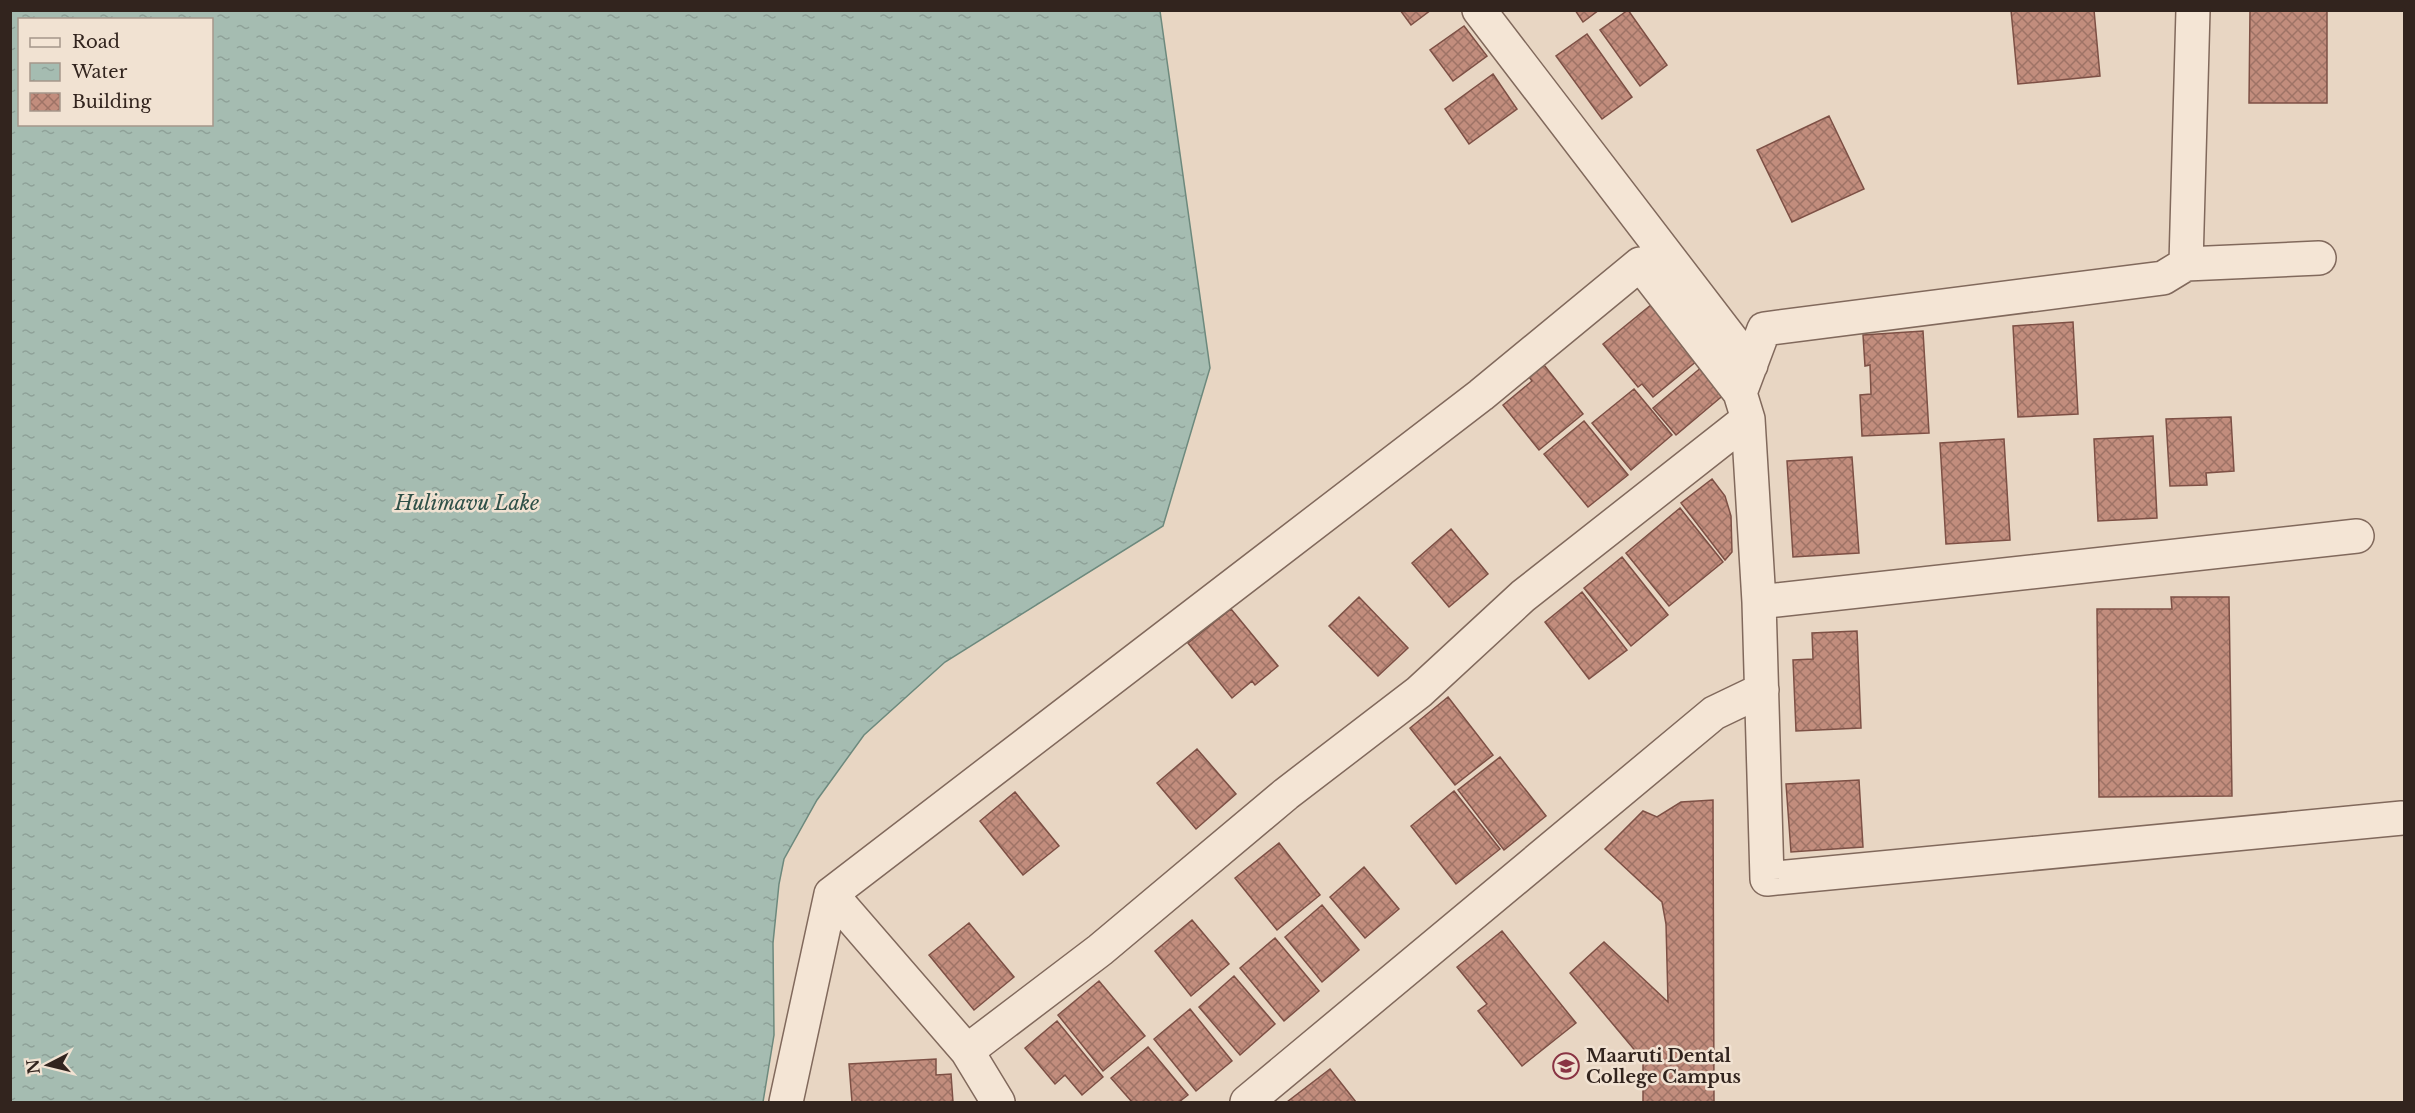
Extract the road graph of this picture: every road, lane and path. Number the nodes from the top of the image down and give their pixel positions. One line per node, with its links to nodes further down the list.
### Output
1 (1479, 10): 5 (street)
2 (2193, 10): 4 (street)
3 (2319, 258): 4 (street)
4 (2186, 264): 5 (street)
5 (1746, 392): 7 (street); 10 (street); 11 (street)
6 (2357, 537): 7 (street)
7 (1759, 602): 8 (street)
8 (1762, 690): 9 (street); 14 (street)
9 (2402, 818)
10 (831, 894): 11 (street); 12 (street)
11 (967, 1051): 13 (street)
12 (786, 1102)
13 (998, 1102)
14 (1246, 1102)

